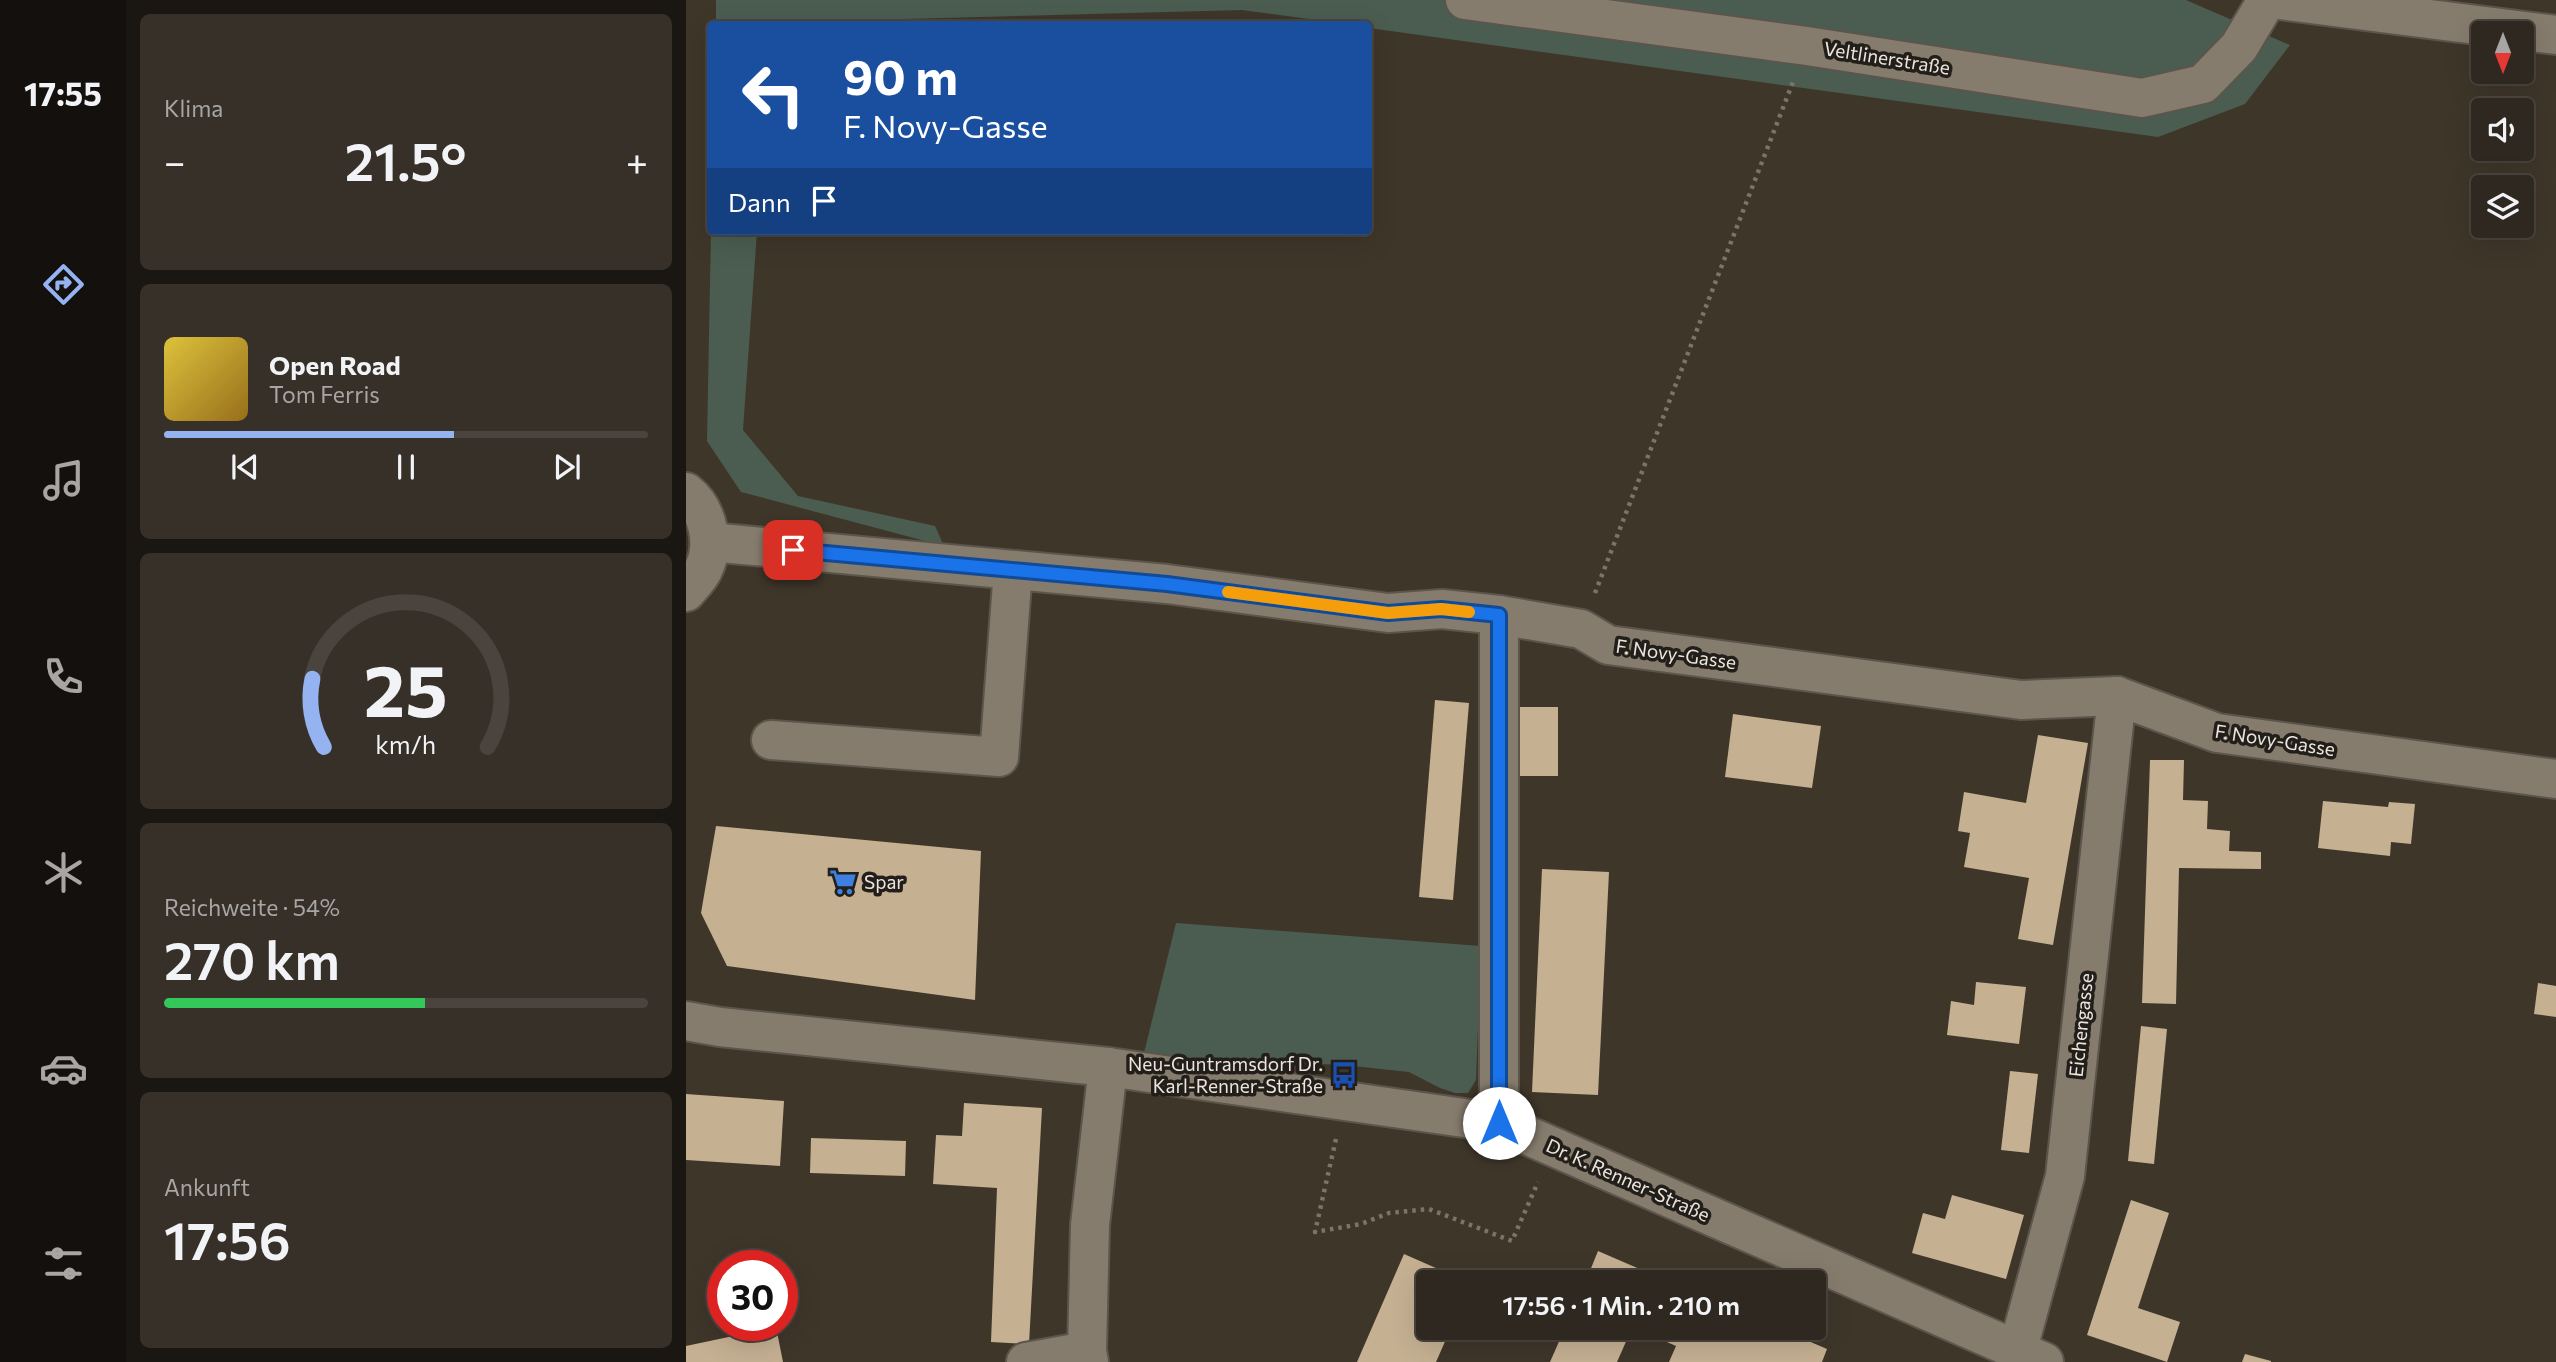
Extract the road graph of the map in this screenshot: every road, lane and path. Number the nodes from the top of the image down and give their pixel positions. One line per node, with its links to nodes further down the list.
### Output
1 (1465, 0): 5 (street, Veltlinerstraße)
2 (2266, 0): 5 (street, Veltlinerstraße)
3 (2279, 0): 4 (street)
4 (2556, 36)
5 (1807, 46): 11 (path)
6 (686, 492): 7 (street)
7 (710, 542): 8 (street, F. Novy-Gasse); 9 (street)
8 (1013, 570): 10 (street, F. Novy-Gasse); 13 (street)
9 (686, 592)
10 (1499, 615): 11 (street, F. Novy-Gasse); 18 (street)
11 (1581, 629): 12 (street, F. Novy-Gasse)
12 (2117, 696): 14 (street, F. Novy-Gasse); 21 (street, Eichengasse)
13 (771, 740)
14 (2556, 779)
15 (686, 1021): 16 (street, Dr. K. Renner-Straße)
16 (1108, 1067): 17 (street, Dr. K. Renner-Straße); 20 (street)
17 (1345, 1101): 18 (street, Dr. K. Renner-Straße); 19 (path)
18 (1499, 1123): 19 (street, Dr. K. Renner-Straße)
19 (1553, 1147): 21 (street, Dr. K. Renner-Straße)
20 (1088, 1356): 22 (street)
21 (2031, 1356)
22 (1026, 1362)

